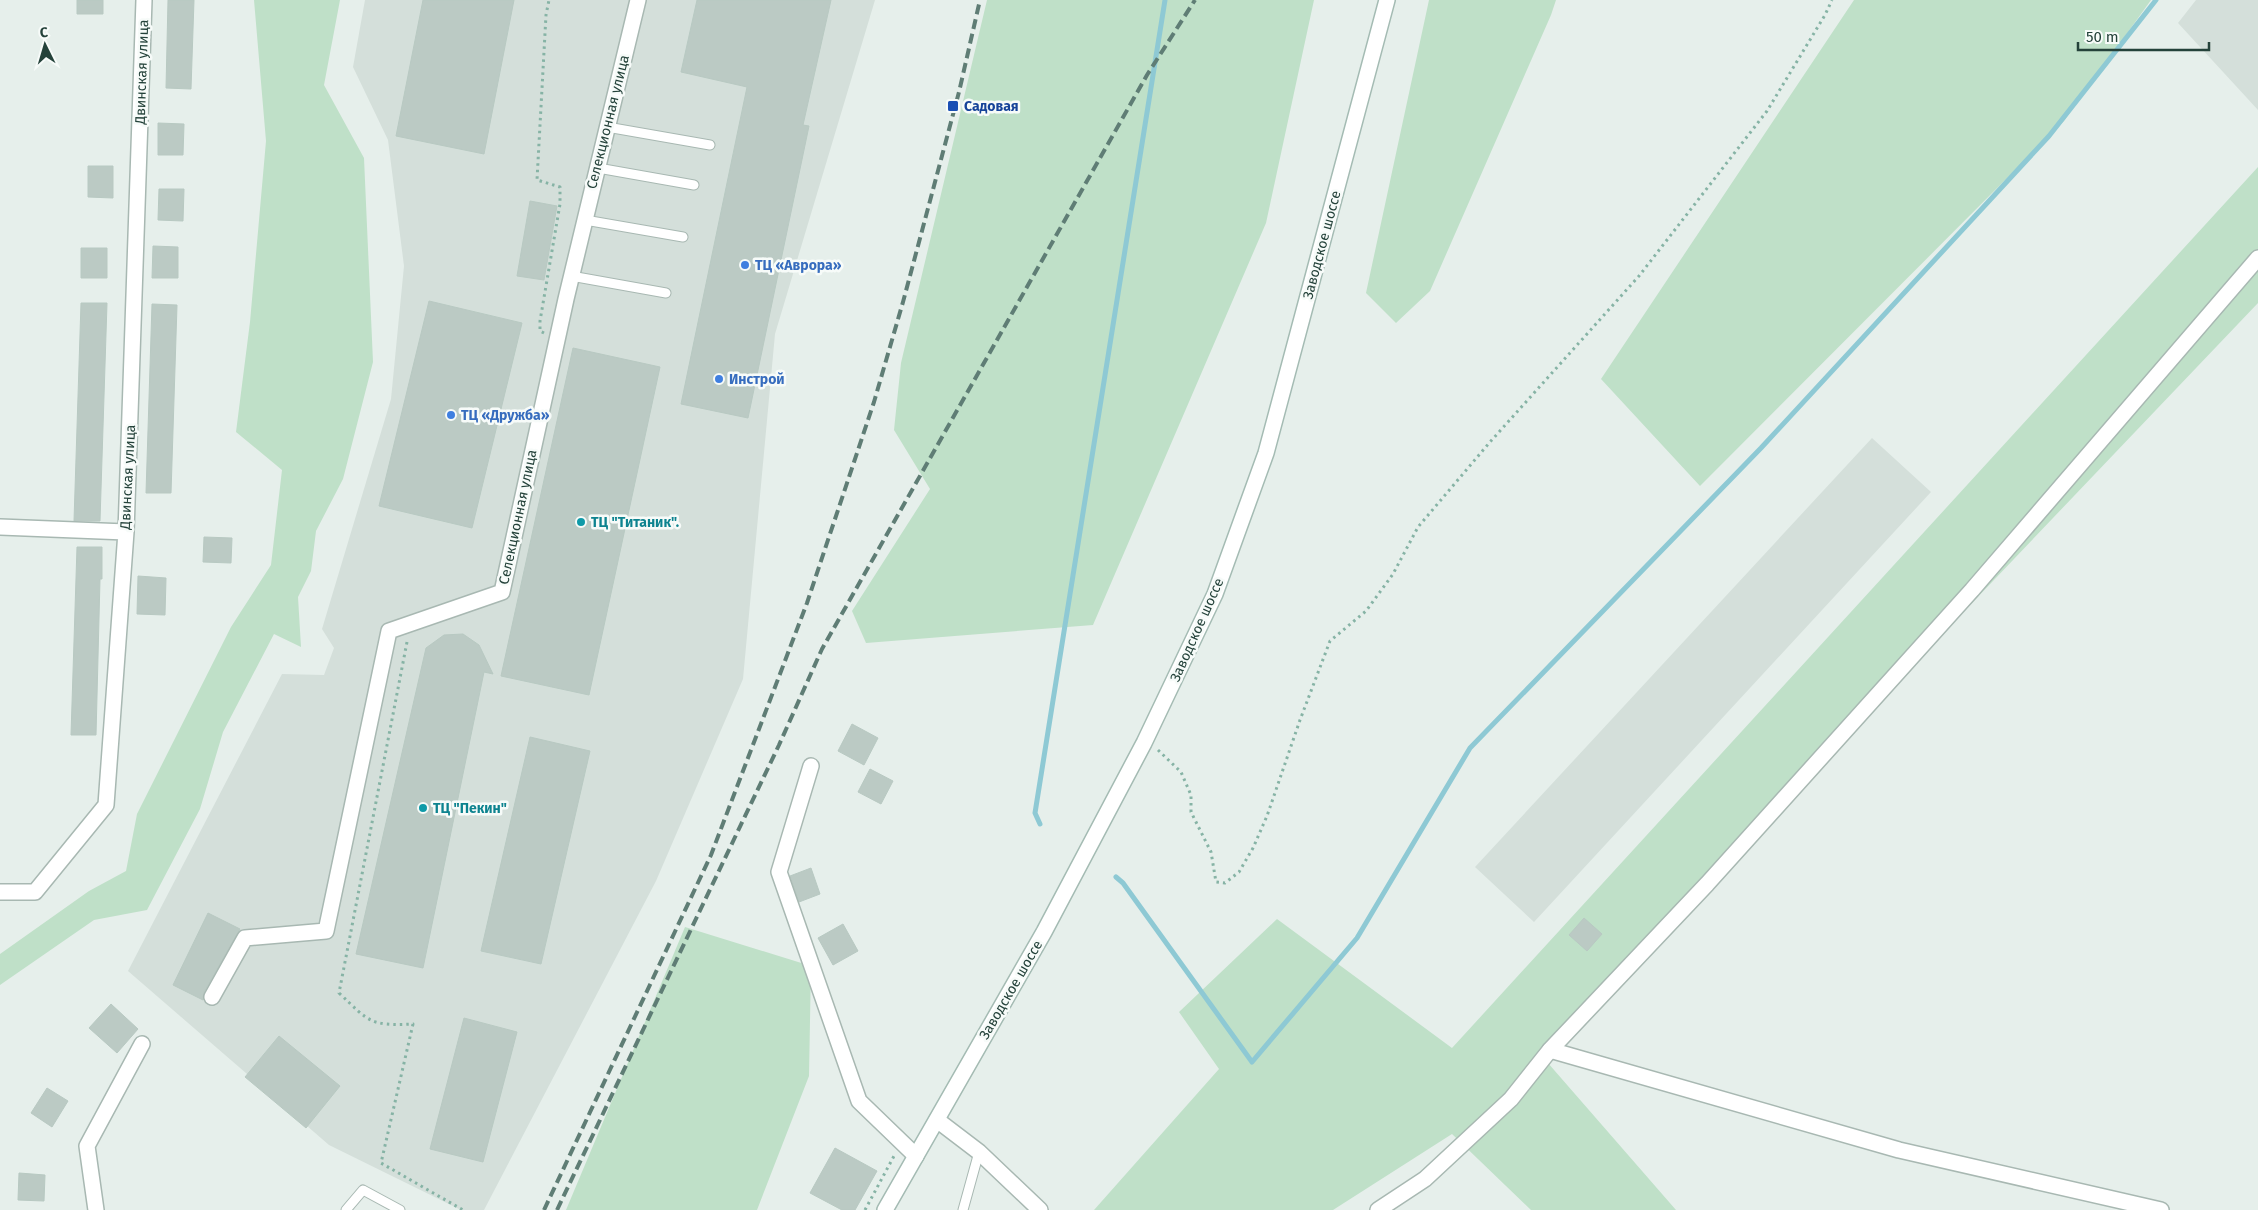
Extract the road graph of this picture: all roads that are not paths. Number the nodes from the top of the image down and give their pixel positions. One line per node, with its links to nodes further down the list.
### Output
1 (144, 0): 14 (street, Двинская улица)
2 (638, 0): 4 (street, Селекционная улица)
3 (1387, 0): 20 (street, Заводское шоссе)
4 (607, 127): 5 (lane); 6 (street, Селекционная улица)
5 (710, 145)
6 (598, 168): 7 (lane); 8 (street, Селекционная улица)
7 (694, 185)
8 (585, 220): 9 (lane); 11 (street, Селекционная улица)
9 (683, 236)
10 (2258, 258): 19 (street)
11 (572, 276): 12 (lane); 17 (street, Селекционная улица)
12 (666, 293)
13 (0, 528): 14 (street)
14 (126, 532): 16 (street, Двинская улица)
15 (811, 766): 22 (street)
16 (0, 892)
17 (212, 997)
18 (142, 1044): 23 (street)
19 (1550, 1050): 29 (street); 30 (street)
20 (937, 1120): 21 (street); 22 (street, Заводское шоссе)
21 (979, 1152): 27 (lane); 28 (street)
22 (916, 1156): 26 (street, Заводское шоссе)
23 (96, 1210)
24 (346, 1210): 25 (lane)
25 (400, 1210)
26 (886, 1210)
27 (964, 1210)
28 (1040, 1210)
29 (1378, 1210)
30 (2161, 1210)

